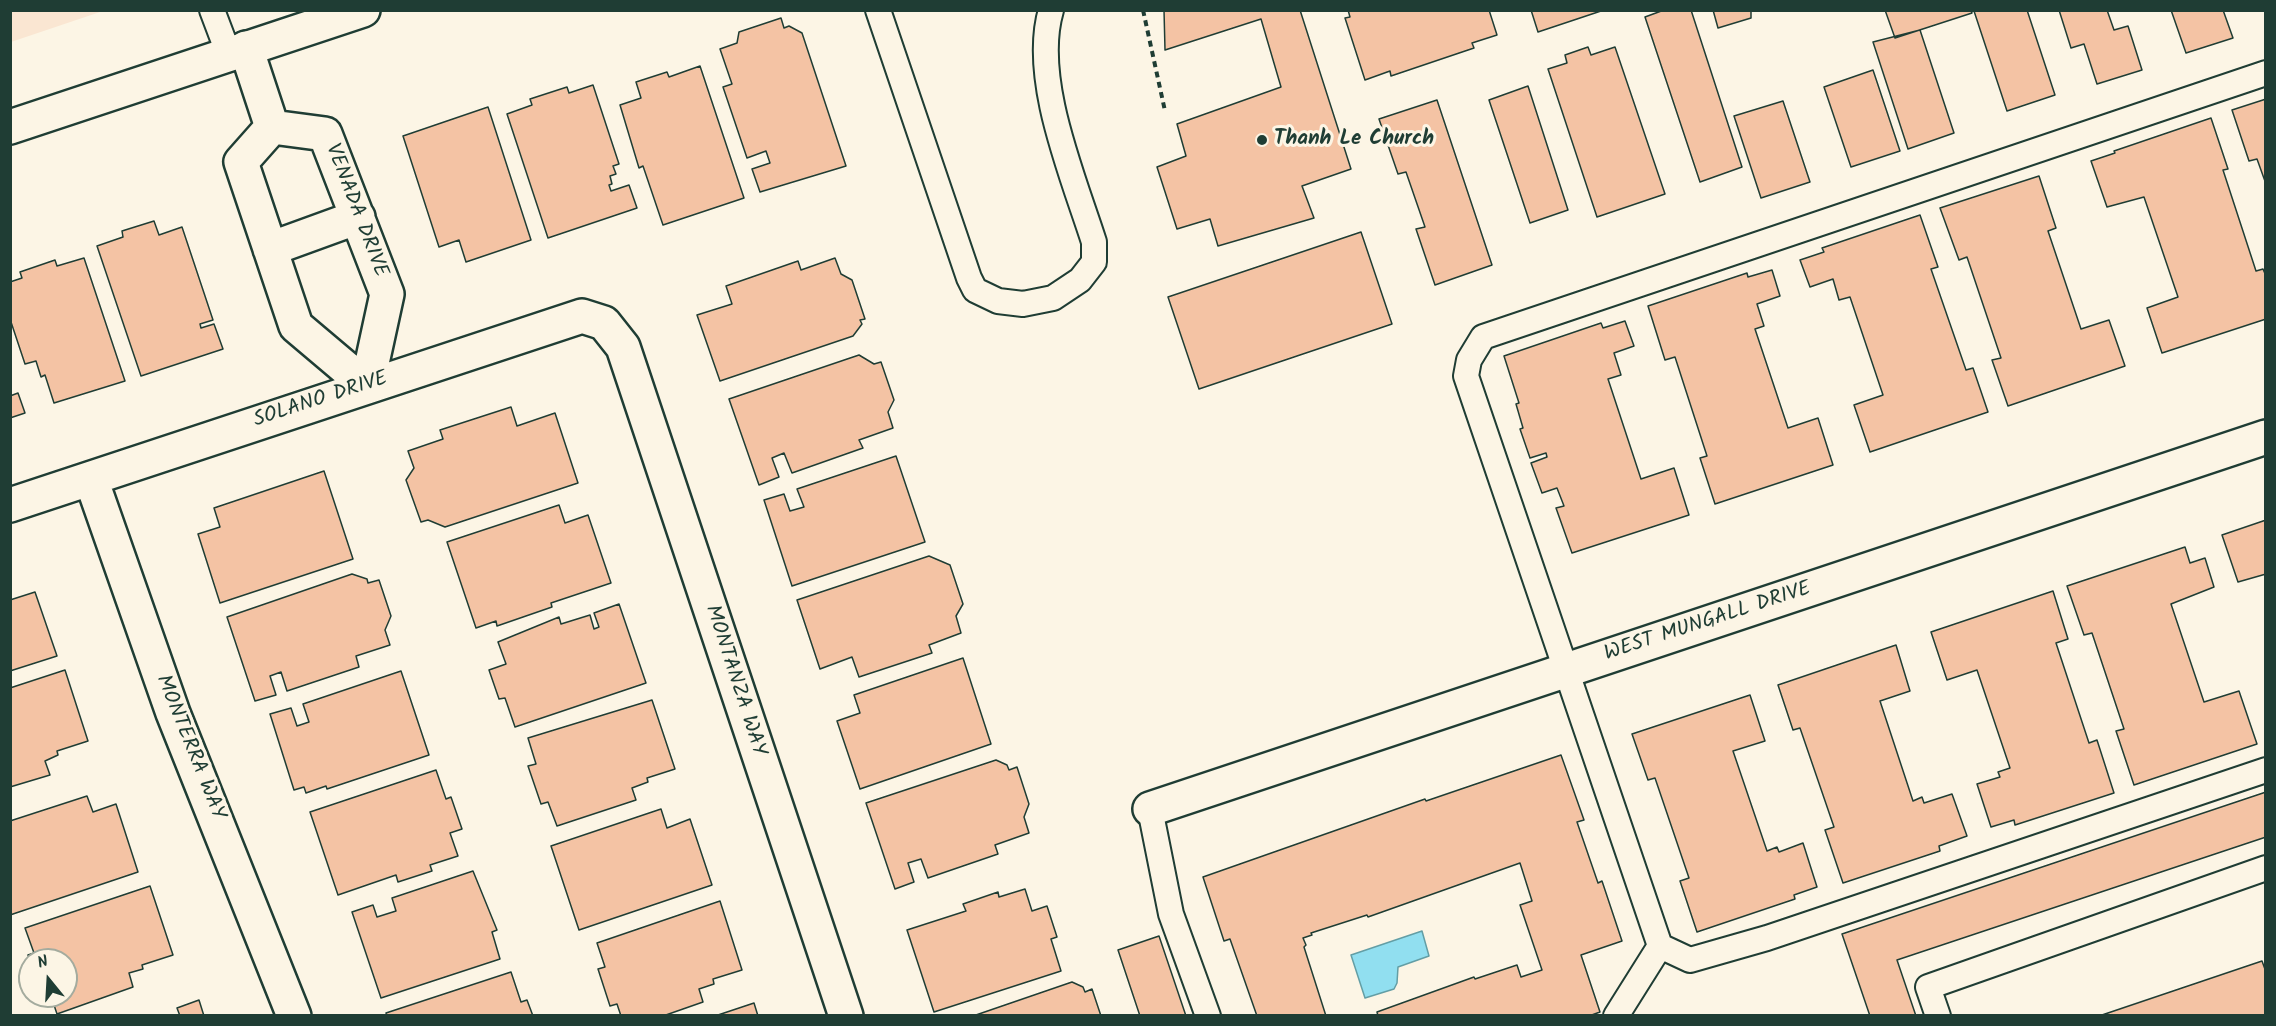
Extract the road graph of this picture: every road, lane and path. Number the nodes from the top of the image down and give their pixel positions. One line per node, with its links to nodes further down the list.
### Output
1 (212, 10): 6 (lane)
2 (363, 10): 6 (street)
3 (878, 10): 4 (lane)
4 (1051, 10)
5 (1143, 10): 8 (path)
6 (237, 52): 9 (street); 10 (street)
7 (2265, 73): 18 (lane)
8 (1165, 111)
9 (10, 127)
10 (272, 127): 11 (street, VENADA DRIVE); 12 (street)
11 (358, 217): 12 (street); 14 (street, VENADA DRIVE)
12 (270, 249): 14 (street)
13 (623, 347): 14 (street, SOLANO DRIVE); 24 (street, MONTANZA WAY)
14 (367, 386): 16 (street, SOLANO DRIVE)
15 (2265, 437): 18 (street, WEST MUNGALL DRIVE)
16 (91, 479): 17 (street, SOLANO DRIVE); 23 (street, MONTERRA WAY)
17 (10, 505)
18 (1565, 671): 20 (street, WEST MUNGALL DRIVE); 22 (lane)
19 (2265, 770): 22 (lane)
20 (1150, 809): 25 (lane)
21 (2265, 868): 27 (lane)
22 (1660, 946): 26 (lane)
23 (294, 1016)
24 (846, 1016)
25 (1208, 1016)
26 (1616, 1016)
27 (1938, 1016)

